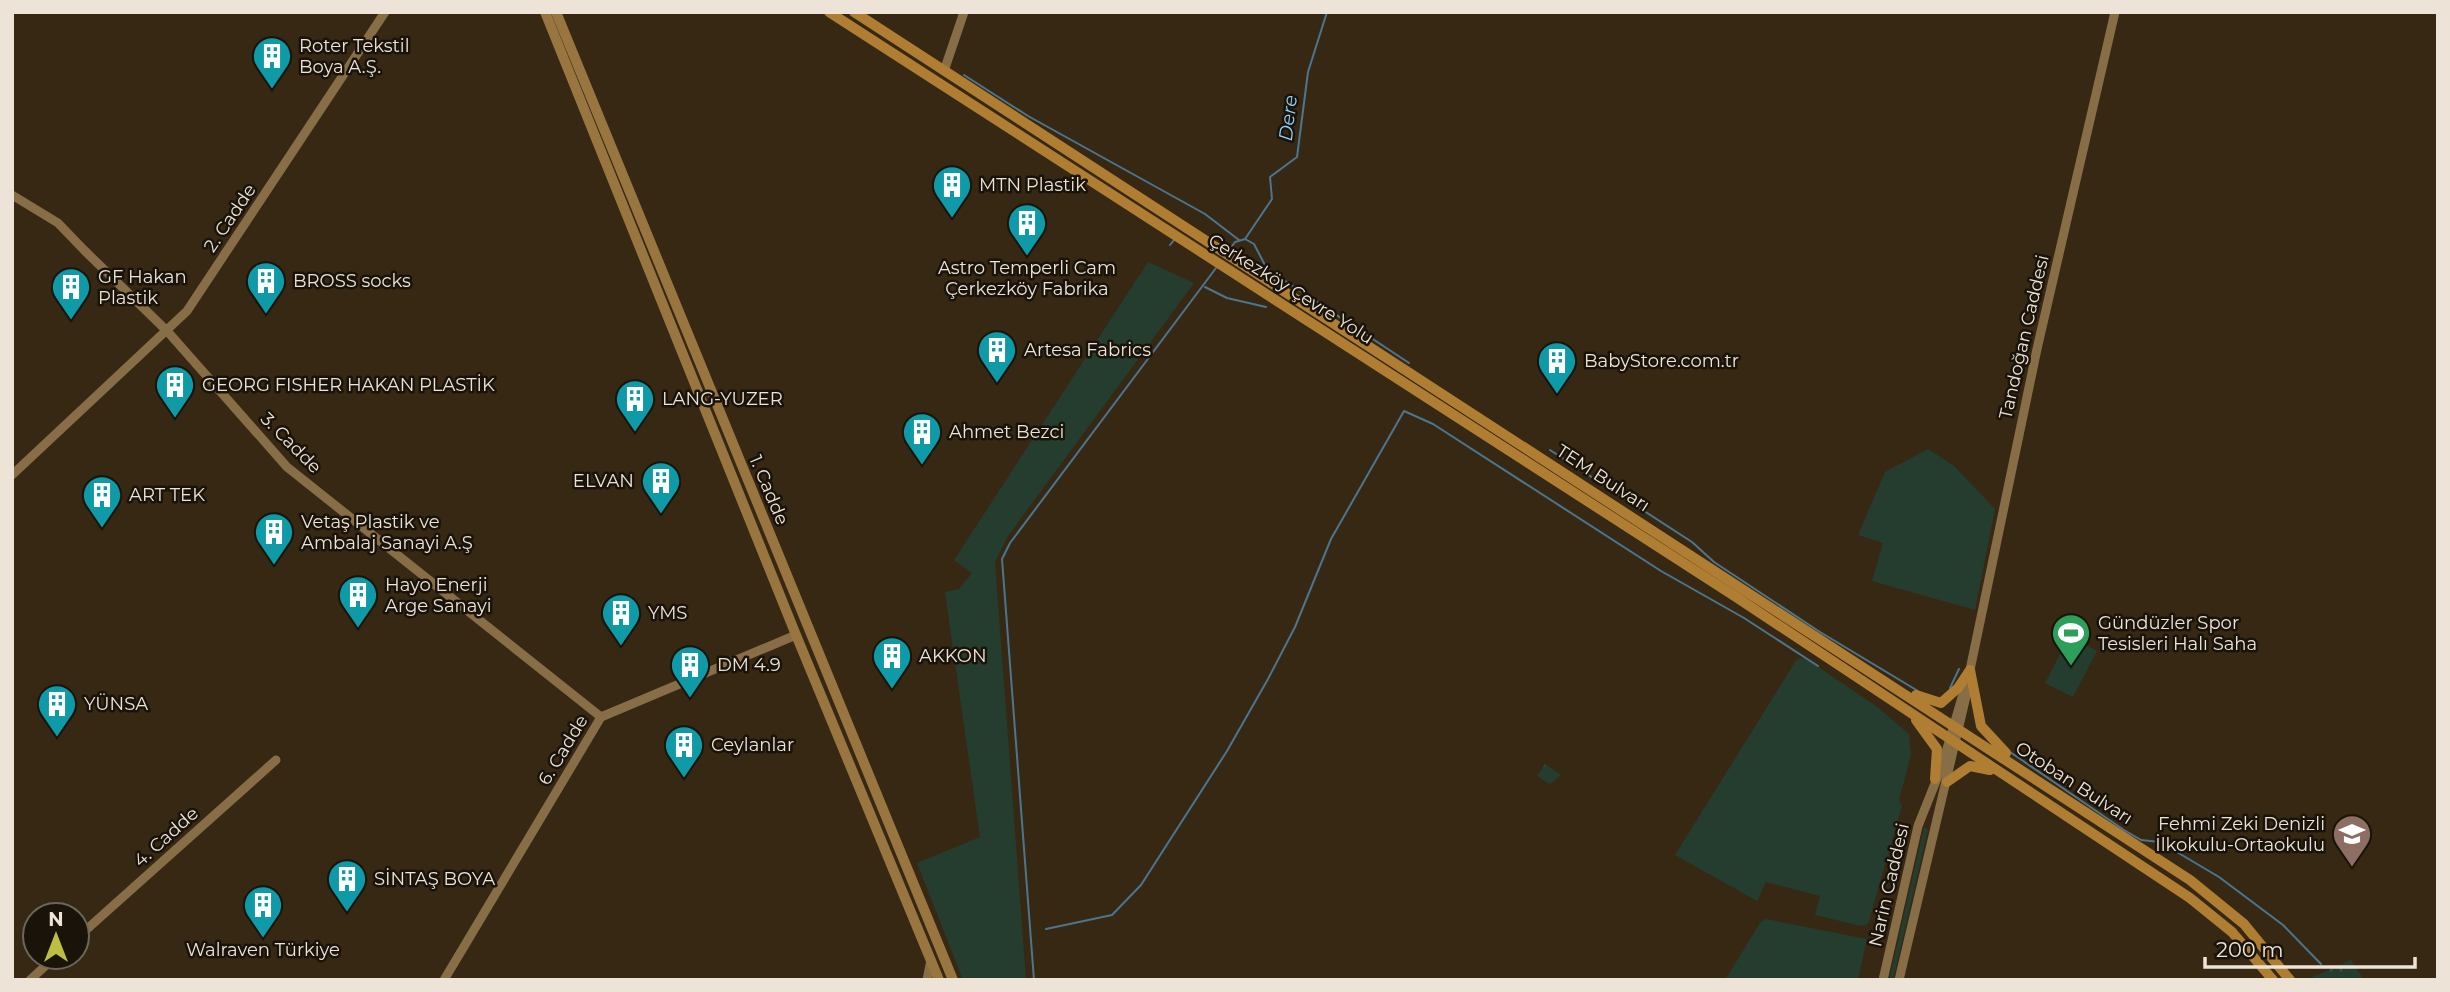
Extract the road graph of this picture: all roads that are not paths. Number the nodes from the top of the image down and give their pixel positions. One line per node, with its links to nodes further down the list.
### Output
1 (386, 12): 11 (street, 2. Cadde)
2 (545, 12): 13 (main road, 1. Cadde)
3 (556, 12): 31 (main road, 1. Cadde)
4 (829, 12): 16 (highway, Çerkezköy Çevre Yolu)
5 (854, 12): 8 (highway, Çerkezköy Çevre Yolu)
6 (964, 12): 8 (street)
7 (2115, 12): 14 (street, Tandoğan Caddesi)
8 (944, 71): 10 (highway, Çerkezköy Çevre Yolu)
9 (12, 195): 11 (street, 3. Cadde)
10 (1234, 259): 15 (highway, TEM Bulvarı)
11 (168, 332): 12 (street, 2. Cadde); 17 (street, 3. Cadde)
12 (12, 475)
13 (796, 635): 17 (street, 6. Cadde); 27 (main road, 1. Cadde)
14 (1969, 670): 15 (highway); 18 (street, Tandoğan Caddesi); 23 (highway)
15 (1886, 682): 18 (highway, TEM Bulvarı)
16 (1896, 701): 19 (highway); 22 (highway)
17 (601, 718): 28 (street, 6. Cadde)
18 (1957, 727): 19 (street, Tandoğan Caddesi); 23 (highway, Otoban Bulvarı)
19 (1954, 740): 21 (highway, Otoban Bulvarı); 22 (street, Tandoğan Caddesi)
20 (276, 760): 26 (street, 4. Cadde)
21 (1996, 771): 22 (highway); 34 (highway, Otoban Bulvarı)
22 (1941, 781): 24 (street, Narin Caddesi); 25 (street, Narin Caddesi)
23 (2041, 784): 35 (highway, Otoban Bulvarı)
24 (1921, 819): 25 (street); 32 (street, Narin Caddesi)
25 (1936, 822): 33 (street, Narin Caddesi)
26 (91, 925)
27 (931, 960): 29 (street); 30 (main road, 1. Cadde)
28 (443, 980)
29 (927, 980)
30 (939, 980)
31 (953, 980)
32 (1883, 980)
33 (1899, 980)
34 (2273, 980)
35 (2290, 980)

